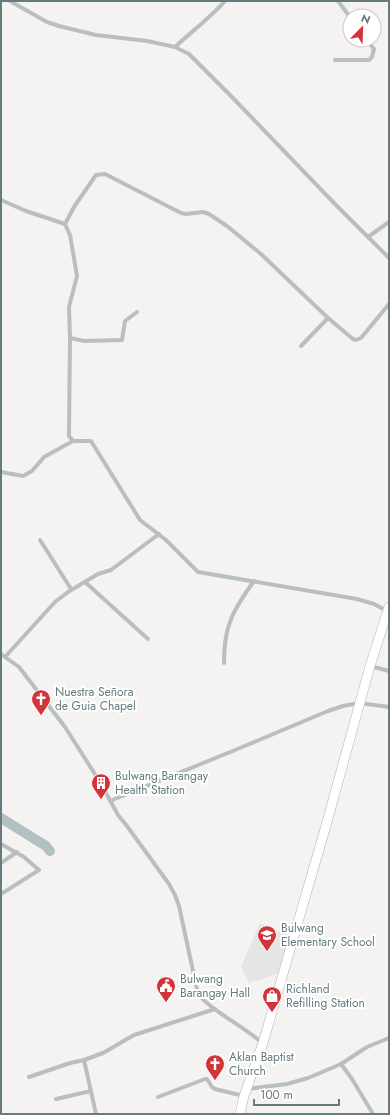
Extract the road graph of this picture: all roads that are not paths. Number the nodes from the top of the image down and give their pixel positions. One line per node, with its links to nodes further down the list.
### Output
1 (10, 1): 3 (street)
2 (225, 1): 3 (street)
3 (175, 47): 9 (street)
4 (373, 48): 5 (street)
5 (335, 60)
6 (1, 200): 8 (street)
7 (389, 222): 9 (street)
8 (65, 224): 13 (street); 14 (street)
9 (368, 237): 10 (street)
10 (389, 258)
11 (389, 304): 13 (street)
12 (137, 312): 14 (street)
13 (328, 318): 15 (street)
14 (70, 338): 16 (street)
15 (301, 346)
16 (73, 441): 17 (street); 18 (street)
17 (1, 472)
18 (159, 534): 20 (street); 21 (street)
19 (40, 540): 22 (street)
20 (254, 581): 23 (street); 26 (street)
21 (85, 582): 22 (street); 24 (street)
22 (71, 590): 25 (street)
23 (388, 609): 27 (street)
24 (148, 639)
25 (3, 656): 31 (street)
26 (224, 663)
27 (370, 666): 28 (street); 29 (street)
28 (389, 671)
29 (359, 703): 30 (street); 31 (street); 38 (street)
30 (389, 707)
31 (110, 801): 36 (street)
32 (1, 844): 33 (street)
33 (17, 852): 34 (street); 35 (street)
34 (1, 863)
35 (1, 894)
36 (215, 1009): 38 (street); 39 (street)
37 (389, 1038): 40 (street)
38 (263, 1043): 43 (street)
39 (84, 1060): 41 (street); 42 (street)
40 (341, 1064): 43 (street); 48 (street)
41 (29, 1076)
42 (91, 1091): 45 (street); 46 (street)
43 (246, 1092): 44 (street); 47 (street)
44 (158, 1097)
45 (56, 1099)
46 (96, 1114)
47 (240, 1114)
48 (373, 1114)

